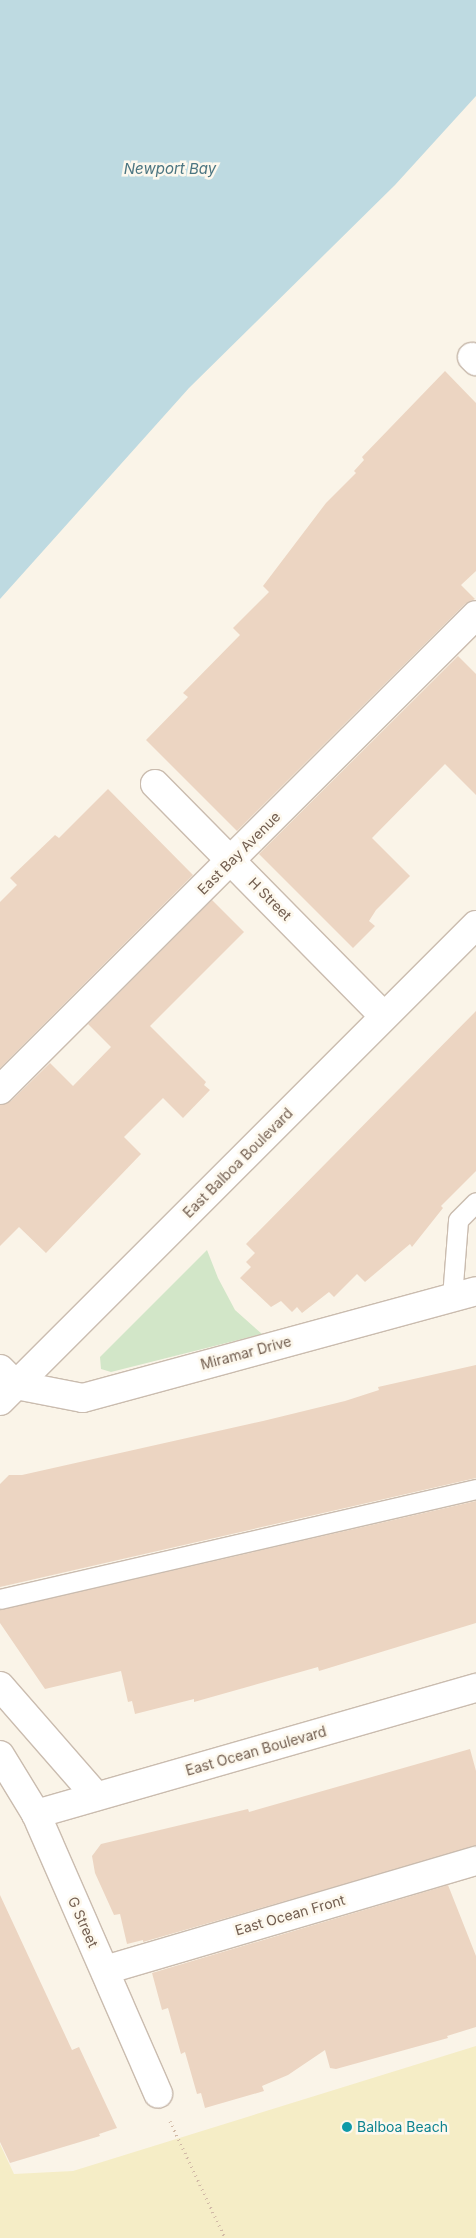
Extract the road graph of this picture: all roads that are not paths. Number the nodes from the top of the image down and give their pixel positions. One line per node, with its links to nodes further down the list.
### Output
1 (476, 614): 3 (street, East Bay Avenue)
2 (155, 784): 3 (street, H Street)
3 (232, 861): 5 (street, H Street); 6 (street, East Bay Avenue)
4 (476, 925): 5 (street, East Balboa Boulevard)
5 (384, 1016): 9 (street, East Balboa Boulevard)
6 (0, 1090)
7 (476, 1202): 8 (lane)
8 (464, 1294): 9 (street, Miramar Drive)
9 (5, 1385)
10 (476, 1489): 11 (lane)
11 (0, 1599)
12 (0, 1686): 15 (street)
13 (476, 1688): 15 (street, East Ocean Boulevard)
14 (0, 1755): 16 (street, G Street)
15 (96, 1796): 16 (street, East Ocean Boulevard)
16 (36, 1814): 18 (street, G Street)
17 (476, 1861): 18 (street, East Ocean Front)
18 (105, 1970): 19 (street, G Street)
19 (158, 2093)

